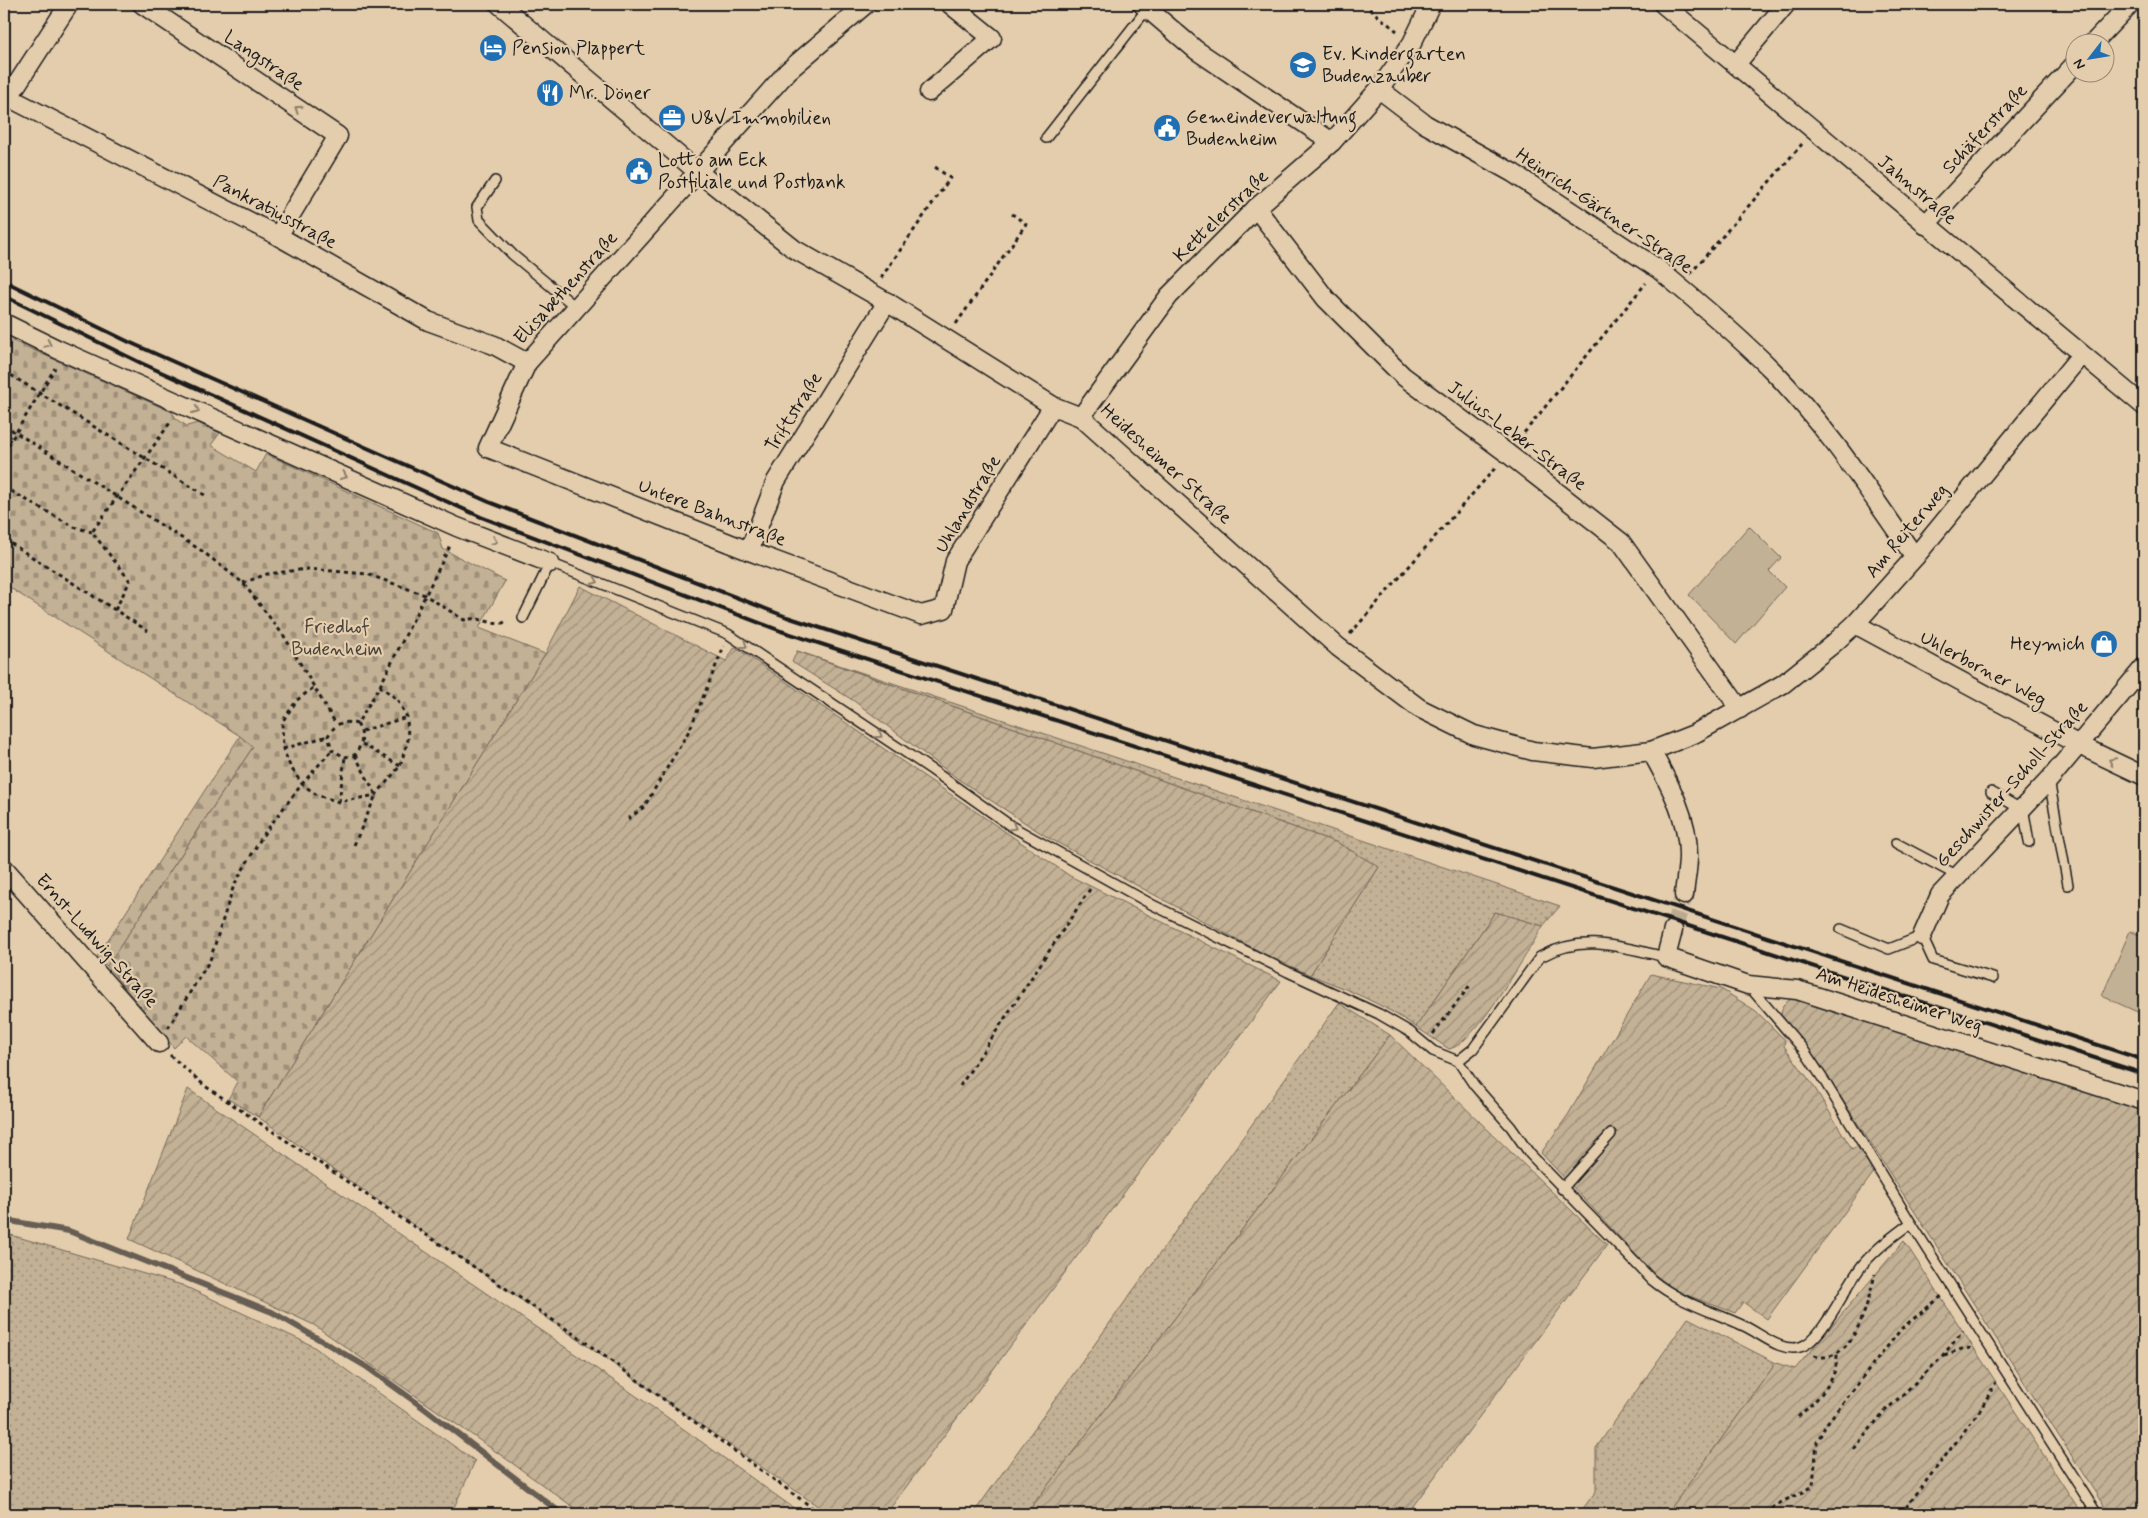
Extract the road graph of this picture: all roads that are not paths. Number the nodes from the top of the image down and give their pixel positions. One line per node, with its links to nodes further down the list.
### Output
1 (69, 4): 16 (street)
2 (142, 4): 23 (street, Langstraße, one-way to 2)
3 (499, 4): 19 (street, Heidesheimer Straße)
4 (866, 4): 19 (street, Elisabethenstraße)
5 (950, 4): 15 (street)
6 (1431, 4): 14 (street, Kettelerstraße)
7 (1663, 4): 12 (street, Jahnstraße)
8 (1786, 4): 12 (street)
9 (2130, 4): 11 (street)
10 (1145, 7): 17 (lane); 18 (street)
11 (2103, 32)
12 (1736, 64): 22 (street, Jahnstraße)
13 (2066, 74): 22 (street, Schäferstraße)
14 (1379, 89): 18 (street, Kettelerstraße); 34 (street, Heinrich-Gärtner-Straße)
15 (929, 92)
16 (6, 96): 23 (street, Pankratiusstraße)
17 (1046, 138)
18 (1332, 142): 21 (street, Kettelerstraße)
19 (698, 172): 24 (street, Heidesheimer Straße); 25 (street, Elisabethenstraße)
20 (495, 182): 25 (lane)
21 (1256, 208): 31 (street, Kettelerstraße); 40 (street, Julius-Leber-Straße)
22 (1925, 225): 27 (street, Jahnstraße)
23 (278, 236): 28 (street, Pankratiusstraße)
24 (887, 302): 29 (street, Heidesheimer Straße); 33 (street, Triftstraße)
25 (577, 308): 28 (street, Elisabethenstraße)
26 (4, 323): 35 (street, one-way to 35)
27 (2082, 354): 30 (street, Jahnstraße); 34 (street, Am Reiterweg)
28 (527, 364): 32 (street, Elisabethenstraße)
29 (1053, 406): 31 (street, Heidesheimer Straße); 36 (street, Uhlandstraße)
30 (2144, 406)
31 (1081, 418): 42 (street, Heidesheimer Straße)
32 (488, 448): 33 (street, Untere Bahnstraße)
33 (749, 551): 36 (street, Untere Bahnstraße)
34 (1915, 557): 38 (street, Am Reiterweg)
35 (550, 563): 37 (lane); 60 (lane, one-way to 60)
36 (921, 615)
37 (523, 618)
38 (1855, 624): 40 (street, Am Reiterweg); 41 (street, Uhlerborner Weg)
39 (2144, 667): 41 (street, Geschwister-Scholl-Straße)
40 (1740, 709): 42 (street, Heidesheimer Straße)
41 (2079, 745): 43 (street, Uhlerborner Weg, one-way to 41); 44 (street, Geschwister-Scholl-Straße)
42 (1651, 751): 52 (street)
43 (2144, 776)
44 (2048, 780): 46 (street, Geschwister-Scholl-Straße); 51 (lane)
45 (1991, 792): 46 (lane)
46 (2022, 808): 47 (lane); 50 (street, Geschwister-Scholl-Straße)
47 (2029, 842)
48 (1896, 843): 50 (lane)
49 (4, 868): 59 (street, Ernst-Ludwig-Straße)
50 (1958, 876): 55 (street, Geschwister-Scholl-Straße)
51 (2068, 885)
52 (1684, 896)
53 (1842, 929): 55 (lane)
54 (1673, 930): 56 (street)
55 (1922, 936): 57 (lane)
56 (1666, 957): 58 (street, Am Heidesheimer Weg); 60 (lane)
57 (1994, 978)
58 (1748, 985): 61 (street, Am Heidesheimer Weg); 64 (lane)
59 (159, 1043)
60 (1458, 1061): 63 (lane)
61 (2144, 1101)
62 (1612, 1134): 63 (lane)
63 (1562, 1188): 64 (lane)
64 (1911, 1223): 65 (lane)
65 (2098, 1514)

